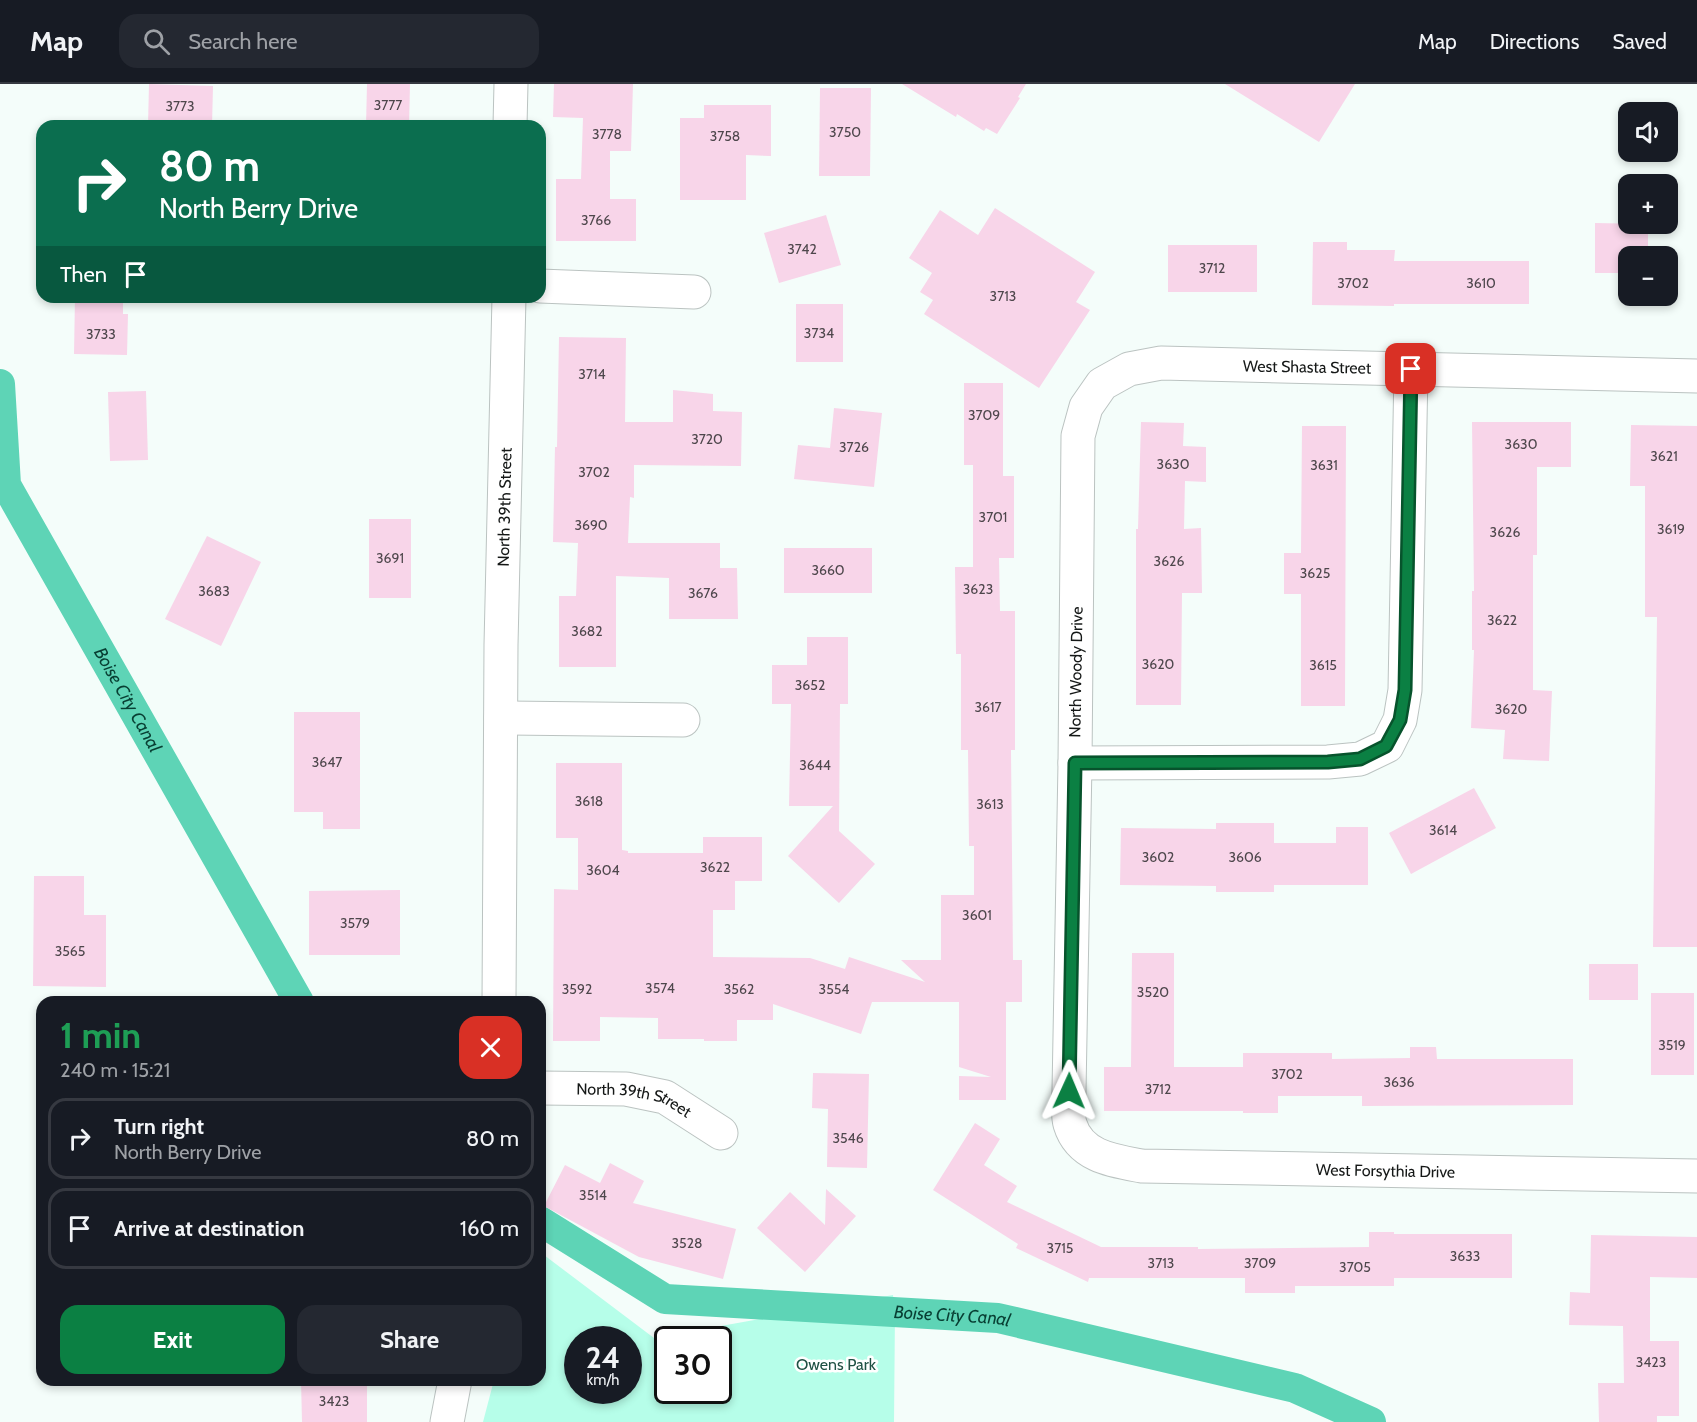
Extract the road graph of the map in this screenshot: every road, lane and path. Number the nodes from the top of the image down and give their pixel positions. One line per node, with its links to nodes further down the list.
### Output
1 (511, 84): 2 (street)
2 (510, 120)
3 (546, 286): 4 (street)
4 (694, 292)
5 (509, 303): 9 (street, North 39th Street)
6 (1411, 369): 7 (street, West Shasta Street); 8 (street, West Shasta Street); 11 (street)
7 (1697, 376)
8 (1102, 384): 11 (street, North Woody Drive)
9 (501, 718): 10 (street); 12 (street, North 39th Street)
10 (683, 720)
11 (1075, 763): 15 (street, North Woody Drive)
12 (499, 996)
13 (546, 1088): 14 (street, North 39th Street)
14 (721, 1133)
15 (1079, 1143): 16 (street, West Forsythia Drive)
16 (1697, 1176)
17 (454, 1386): 18 (street)
18 (447, 1422)

